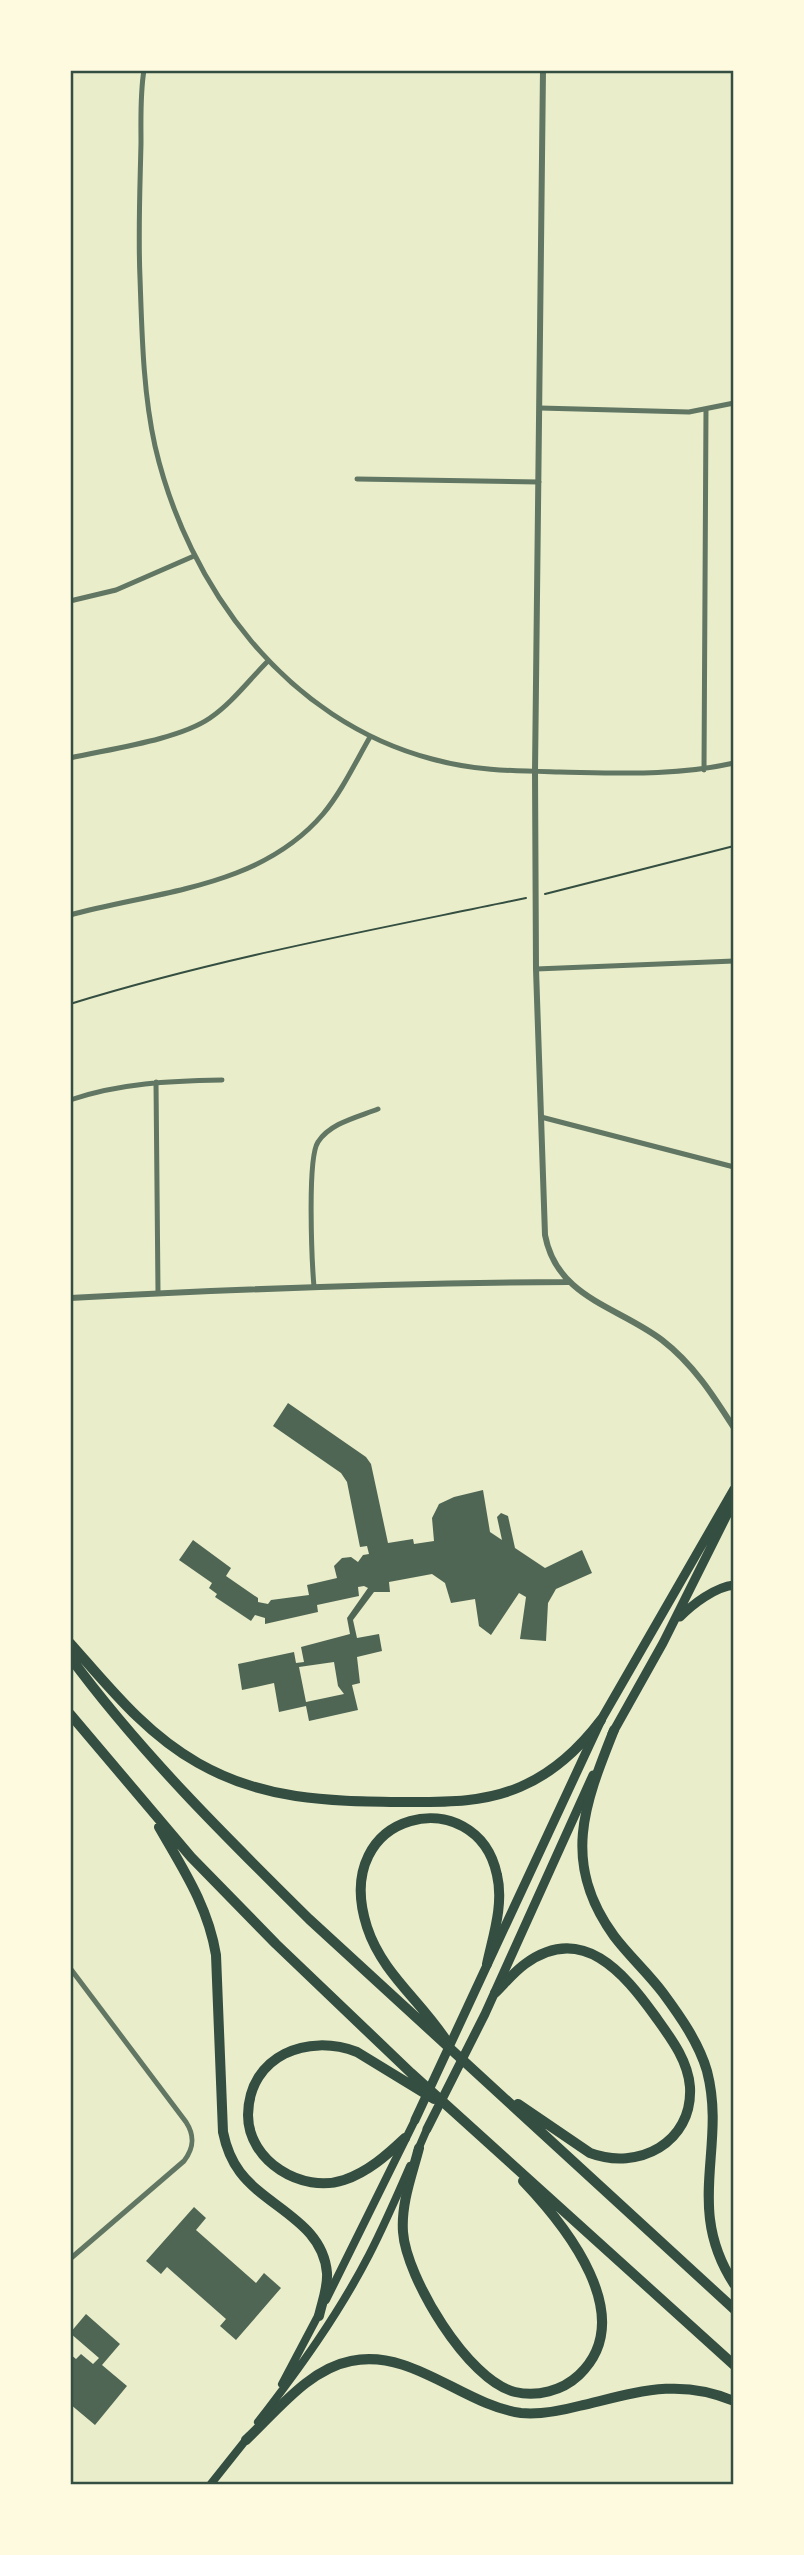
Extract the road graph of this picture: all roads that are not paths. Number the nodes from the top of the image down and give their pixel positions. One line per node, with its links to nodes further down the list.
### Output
1 (144, 70): 8 (street)
2 (543, 70): 4 (street)
3 (734, 403): 5 (street)
4 (540, 408): 5 (street); 7 (street)
5 (706, 409): 14 (street)
6 (357, 479): 7 (street)
7 (539, 482): 15 (street)
8 (194, 556): 9 (street); 10 (street)
9 (70, 601)
10 (268, 661): 11 (street); 12 (street)
11 (370, 737): 15 (street); 16 (street)
12 (70, 758)
13 (734, 763): 14 (street)
14 (704, 770): 15 (street)
15 (535, 771): 18 (street)
16 (70, 915)
17 (734, 961): 18 (street)
18 (536, 969): 23 (street)
19 (222, 1080): 20 (street)
20 (156, 1082): 21 (street); 27 (street)
21 (70, 1100)
22 (378, 1109): 26 (street)
23 (541, 1117): 24 (street); 25 (street)
24 (734, 1167)
25 (568, 1282): 26 (street); 29 (street)
26 (314, 1287): 27 (street)
27 (158, 1292): 28 (street)
28 (70, 1298)
29 (734, 1428)
30 (734, 1489): 37 (highway)
31 (734, 1502): 33 (highway)
32 (734, 1585): 33 (highway)
33 (673, 1623): 38 (highway)
34 (70, 1643): 37 (highway)
35 (70, 1657): 43 (highway)
36 (70, 1714): 39 (highway)
37 (601, 1720): 40 (highway)
38 (614, 1730): 42 (highway); 52 (highway)
39 (148, 1808): 45 (highway); 54 (highway)
40 (487, 1965): 43 (highway); 46 (highway)
41 (70, 1968): 51 (street)
42 (495, 1993): 44 (highway); 47 (highway)
43 (454, 2052): 44 (highway)
44 (487, 2083): 53 (highway)
45 (453, 2110): 48 (highway); 49 (highway)
46 (415, 2120): 49 (main road)
47 (427, 2129): 50 (main road)
48 (482, 2137): 50 (highway); 55 (highway)
49 (405, 2138): 54 (main road)
50 (419, 2148): 57 (main road)
51 (70, 2259)
52 (734, 2284)
53 (734, 2309)
54 (318, 2316): 57 (main road)
55 (734, 2365)
56 (734, 2401): 58 (highway)
57 (269, 2408): 58 (main road)
58 (246, 2440): 59 (main road)
59 (210, 2485)

